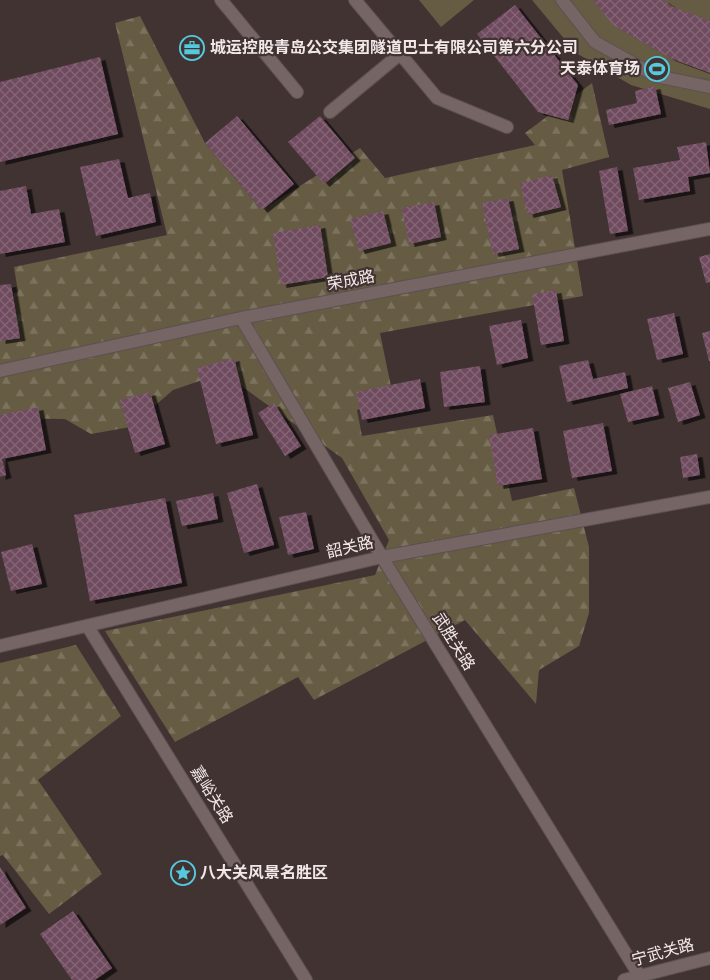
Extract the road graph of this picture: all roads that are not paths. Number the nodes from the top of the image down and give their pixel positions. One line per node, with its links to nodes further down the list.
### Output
1 (221, 0): 6 (street)
2 (355, 0): 4 (street)
3 (562, 0): 5 (street)
4 (400, 54): 7 (street); 8 (street)
5 (710, 87)
6 (297, 92)
7 (330, 112)
8 (507, 127)
9 (710, 228): 10 (street, 荣成路)
10 (241, 318): 11 (street, 荣成路); 13 (street, 武胜关路)
11 (0, 371)
12 (710, 497): 13 (street, 韶关路)
13 (382, 557): 14 (street, 韶关路); 17 (street, 武胜关路)
14 (88, 626): 15 (street, 韶关路); 18 (street, 嘉峪关路)
15 (0, 646)
16 (710, 958): 17 (street, 宁武关路)
17 (641, 978): 19 (street, 宁武关路)
18 (306, 980)
19 (624, 980)

